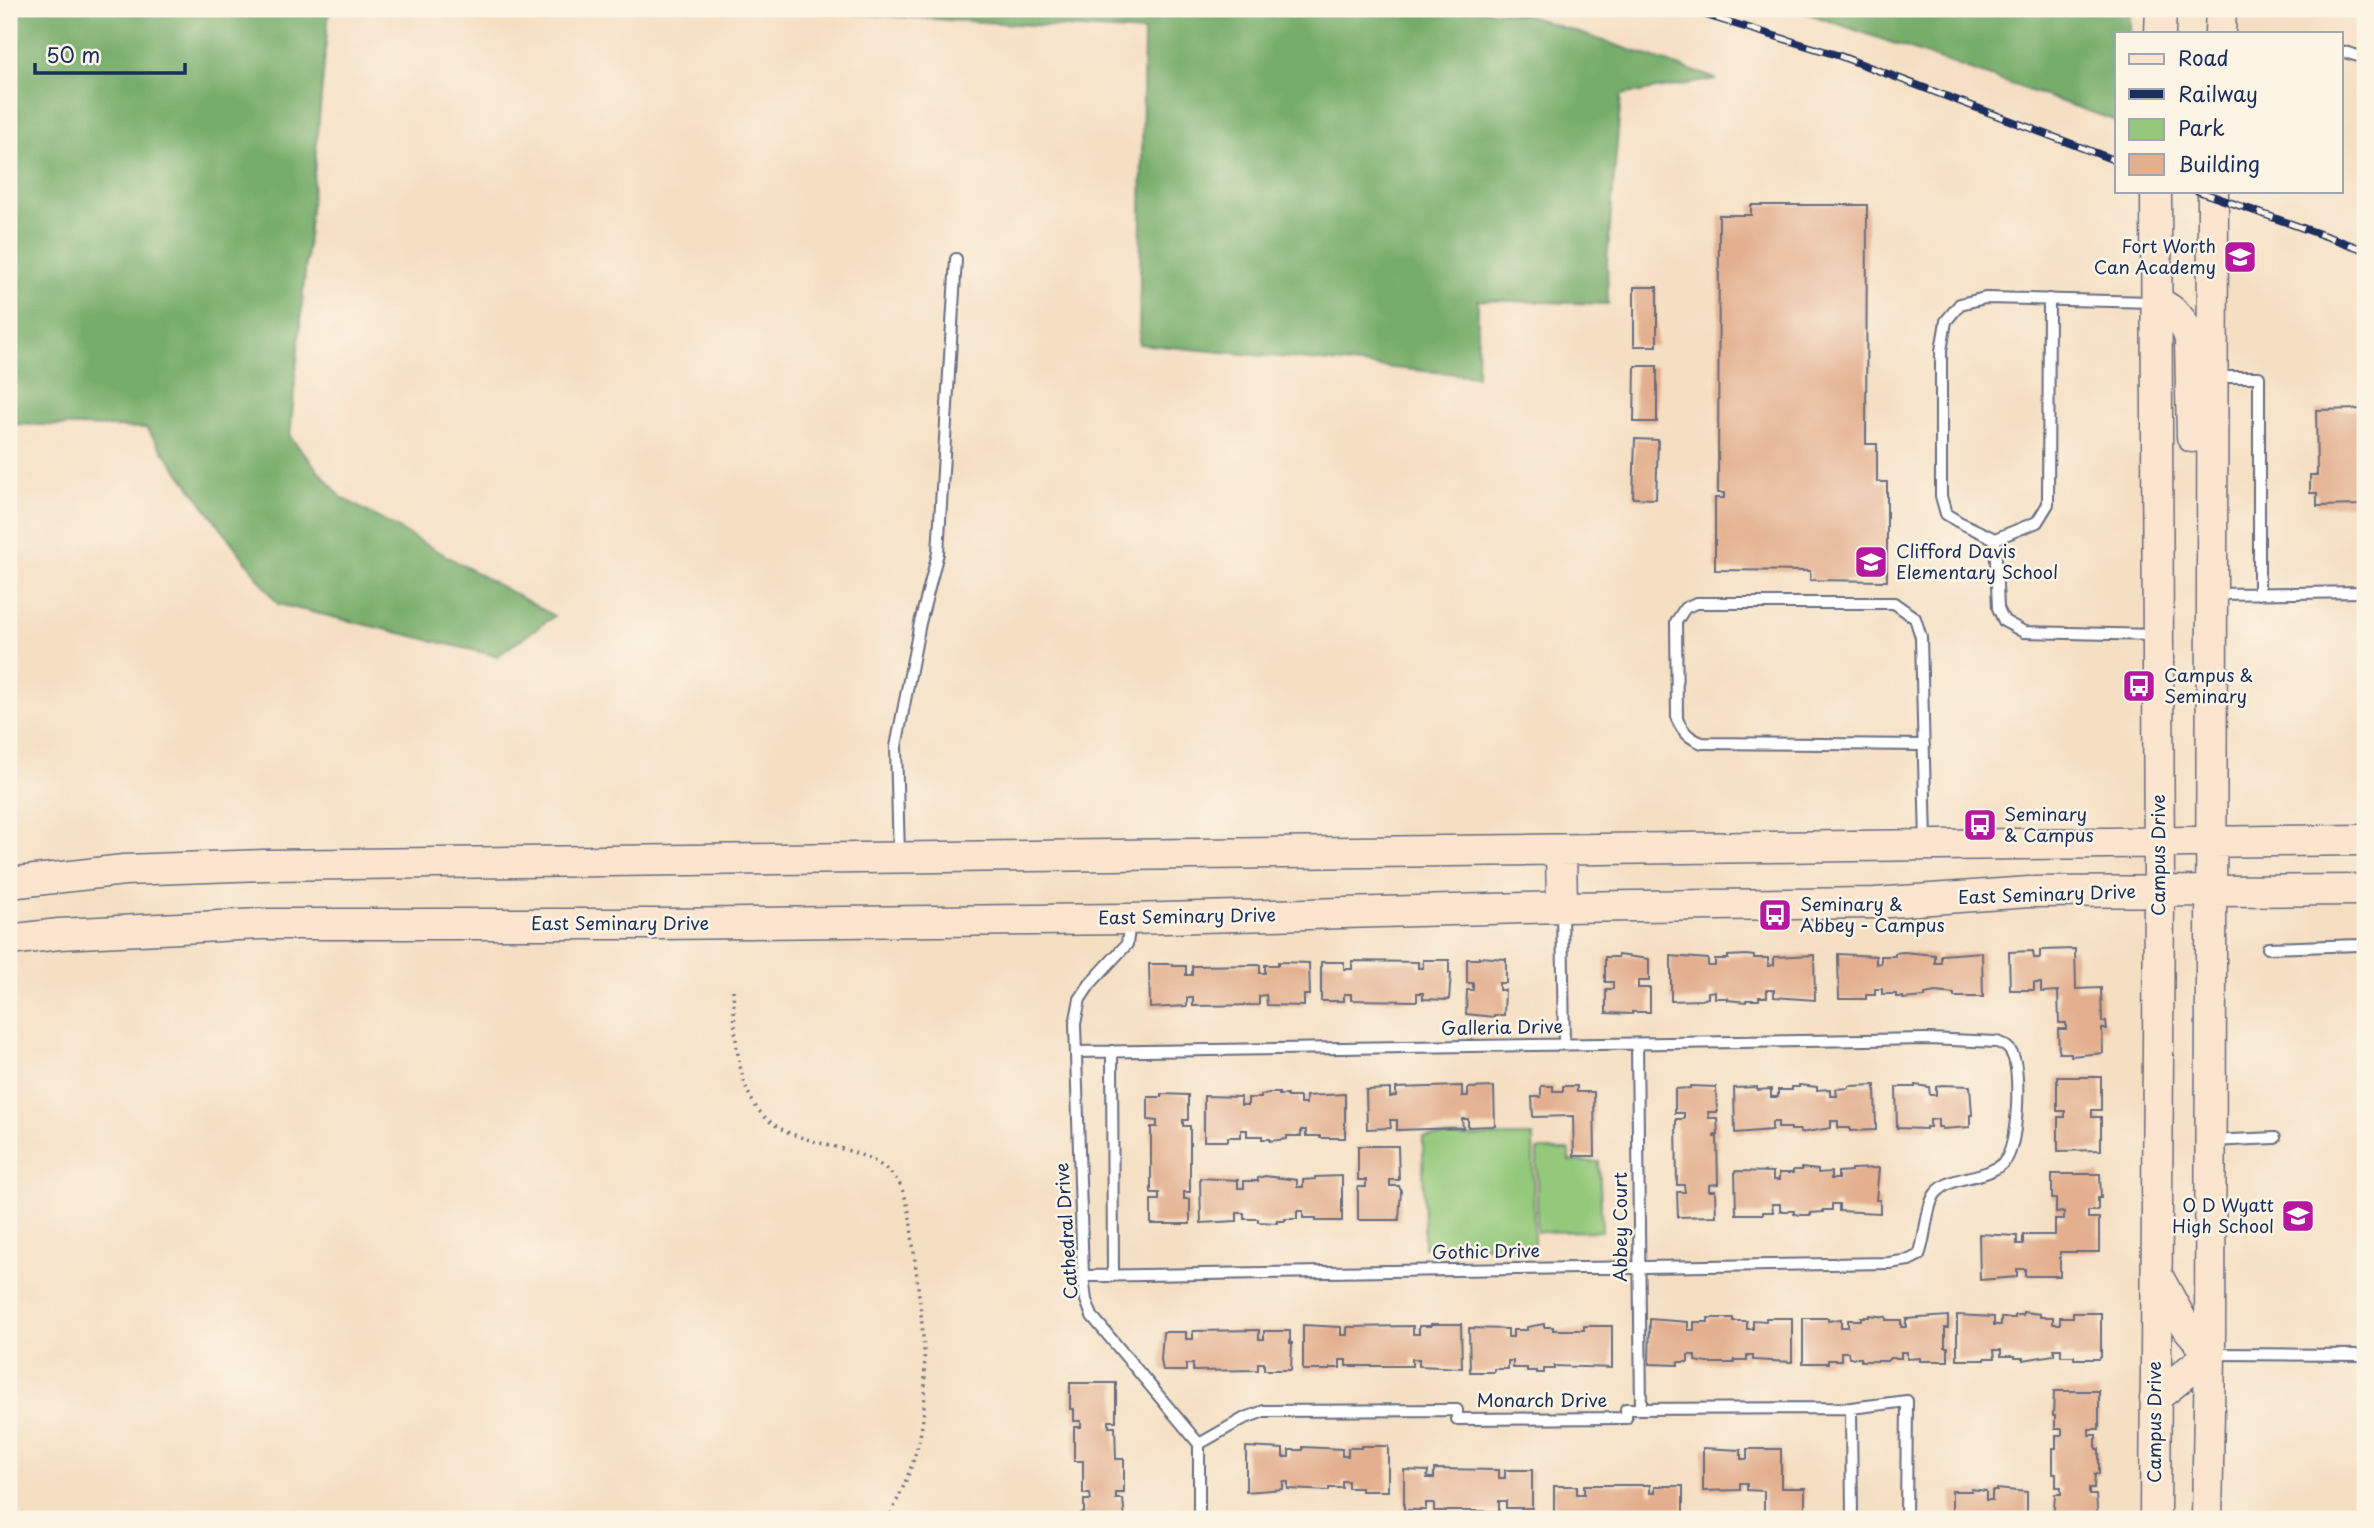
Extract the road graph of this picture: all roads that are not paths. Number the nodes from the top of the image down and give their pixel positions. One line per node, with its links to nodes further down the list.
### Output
1 (2161, 9): 3 (main road)
2 (2221, 9): 4 (main road)
3 (2160, 32)
4 (2220, 32)
5 (2342, 51): 6 (lane)
6 (2365, 58)
7 (2156, 192): 11 (main road, Campus Drive)
8 (2213, 192): 12 (main road)
9 (956, 259): 25 (lane)
10 (2049, 299): 11 (lane); 14 (lane); 14 (lane)
11 (2157, 302): 13 (main road); 18 (main road, Campus Drive)
12 (2212, 377): 13 (main road); 17 (lane)
13 (2211, 505): 16 (main road)
14 (1995, 539): 18 (lane)
15 (2365, 592): 17 (lane)
16 (2211, 594): 17 (lane); 21 (main road)
17 (2259, 594)
18 (2158, 635): 22 (main road, Campus Drive)
19 (1924, 745): 19 (lane); 23 (lane)
20 (2365, 840): 21 (main road)
21 (2211, 842): 22 (main road); 28 (main road)
22 (2159, 843): 23 (main road); 29 (main road, Campus Drive)
23 (1926, 846): 24 (main road)
24 (1561, 851): 25 (main road); 30 (main road)
25 (899, 858): 26 (main road)
26 (9, 883)
27 (2365, 890): 28 (main road, East Seminary Drive)
28 (2210, 891): 29 (main road, East Seminary Drive); 40 (main road)
29 (2160, 892): 30 (main road, East Seminary Drive); 43 (main road, Campus Drive)
30 (1562, 907): 31 (main road, East Seminary Drive); 36 (lane)
31 (1130, 919): 32 (main road, East Seminary Drive); 38 (lane, Cathedral Drive)
32 (9, 940)
33 (2365, 942): 34 (lane)
34 (2268, 948)
35 (1637, 1044): 36 (lane, Galleria Drive); 41 (lane, Galleria Drive); 42 (lane, Abbey Court)
36 (1564, 1045): 37 (lane, Galleria Drive)
37 (1112, 1051): 38 (lane, Galleria Drive); 45 (lane)
38 (1076, 1052): 44 (lane, Cathedral Drive)
39 (2275, 1138): 40 (lane)
40 (2210, 1141): 46 (main road)
41 (1889, 1263): 42 (lane, Gothic Drive)
42 (1639, 1268): 45 (lane, Gothic Drive); 50 (lane, Abbey Court)
43 (2155, 1273): 46 (main road); 48 (main road, Campus Drive)
44 (1083, 1276): 45 (lane, Gothic Drive); 51 (lane, Cathedral Drive)
45 (1113, 1276)
46 (2210, 1354): 47 (lane); 48 (main road); 56 (main road)
47 (2365, 1354)
48 (2155, 1398): 55 (main road, Campus Drive)
49 (1851, 1408): 50 (lane, Monarch Drive); 53 (lane); 54 (lane, Monarch Drive)
50 (1641, 1409): 51 (lane, Monarch Drive)
51 (1199, 1444): 52 (lane)
52 (1199, 1519)
53 (1852, 1519)
54 (1906, 1519)
55 (2155, 1519)
56 (2207, 1519)

